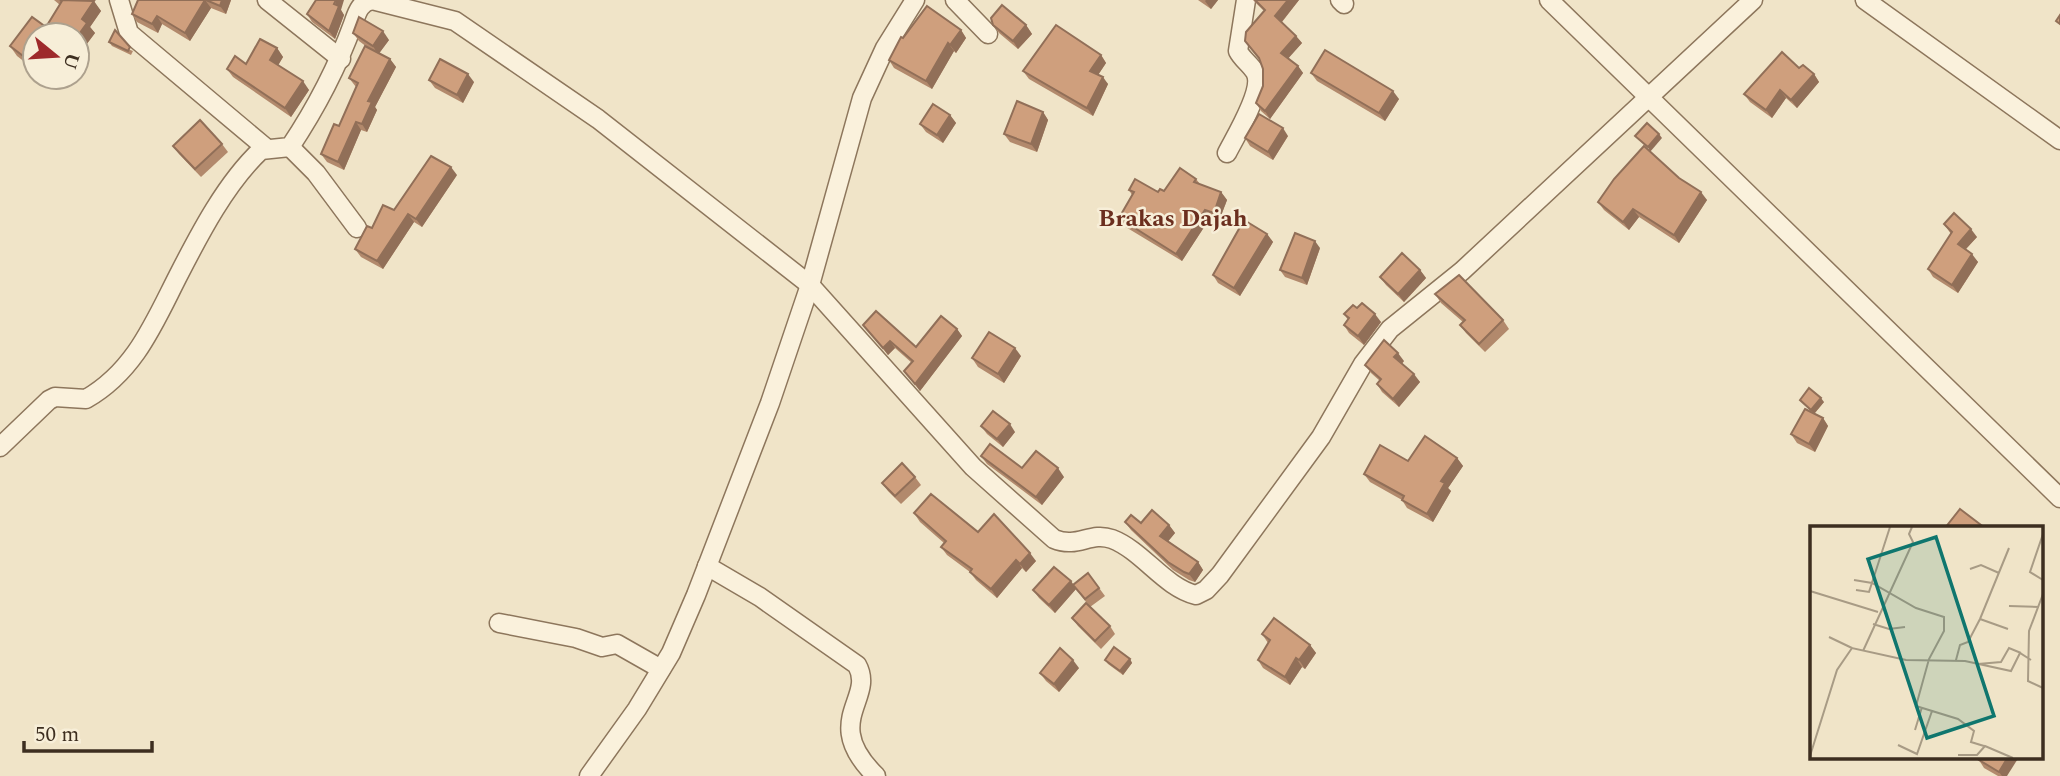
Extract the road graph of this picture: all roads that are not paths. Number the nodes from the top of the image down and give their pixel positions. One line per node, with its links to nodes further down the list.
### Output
1 (118, 0): 15 (street)
2 (267, 0): 11 (street)
3 (372, 0): 11 (street); 18 (street)
4 (915, 0): 18 (street)
5 (955, 0): 10 (street)
6 (1246, 0): 16 (street)
7 (1549, 0): 12 (street)
8 (1753, 0): 12 (street)
9 (1865, 0): 13 (street)
10 (988, 34)
11 (341, 60): 14 (street)
12 (1650, 99): 18 (street); 20 (street)
13 (2060, 140)
14 (290, 146): 15 (street); 17 (street)
15 (267, 148): 19 (street)
16 (1227, 153)
17 (357, 228)
18 (810, 285): 21 (street)
19 (0, 447)
20 (2060, 498)
21 (707, 566): 23 (street); 25 (street)
22 (499, 622): 23 (street)
23 (661, 669): 24 (street)
24 (592, 774)
25 (876, 776)

